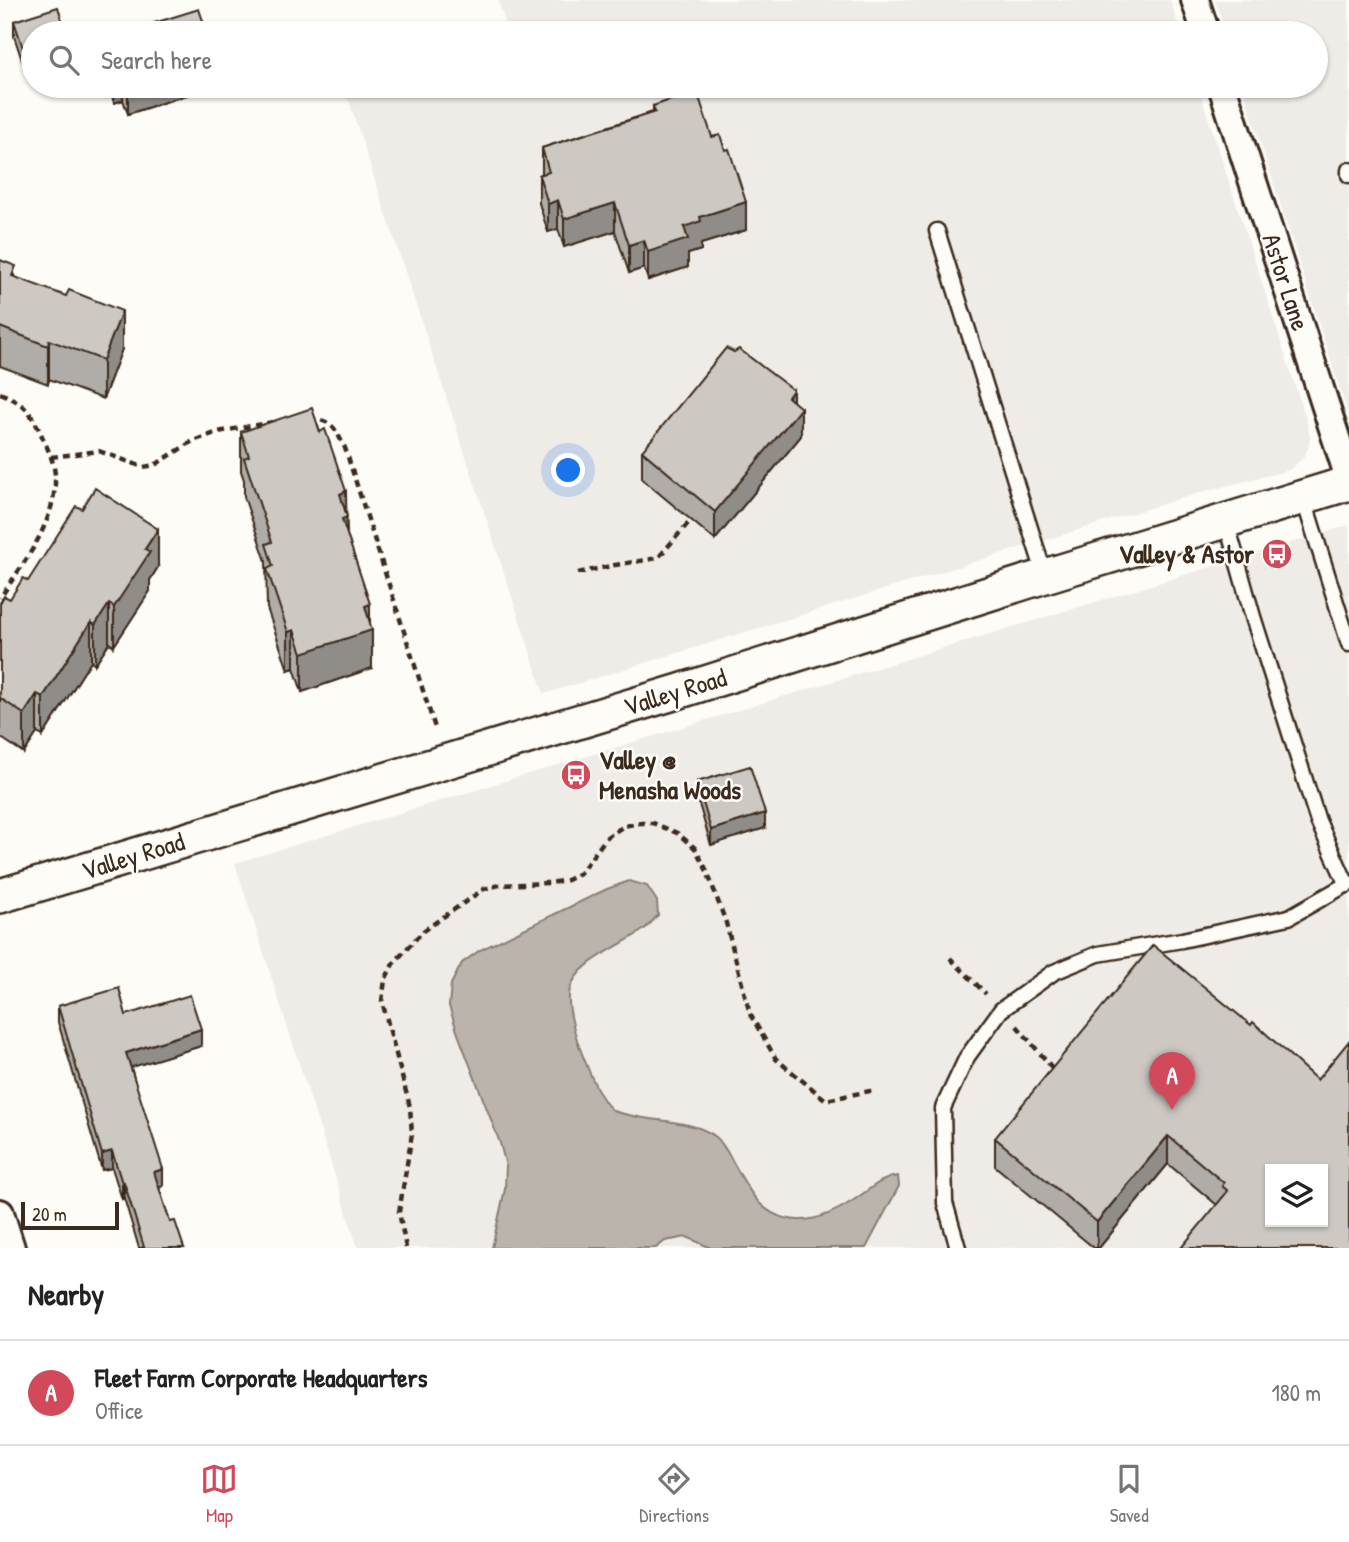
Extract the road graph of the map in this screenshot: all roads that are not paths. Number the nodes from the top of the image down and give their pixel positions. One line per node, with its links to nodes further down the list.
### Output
1 (1195, 0): 2 (street)
2 (1202, 21)
3 (1227, 98): 5 (street, Astor Lane)
4 (937, 231): 8 (lane)
5 (1349, 480): 6 (street, Valley Road)
6 (1303, 497): 7 (street, Valley Road); 9 (lane)
7 (1226, 521): 8 (street, Valley Road); 10 (lane)
8 (1045, 576): 11 (street, Valley Road)
9 (1349, 644)
10 (1348, 884): 14 (lane)
11 (0, 896)
12 (0, 1213): 13 (street)
13 (11, 1248)
14 (958, 1248)

